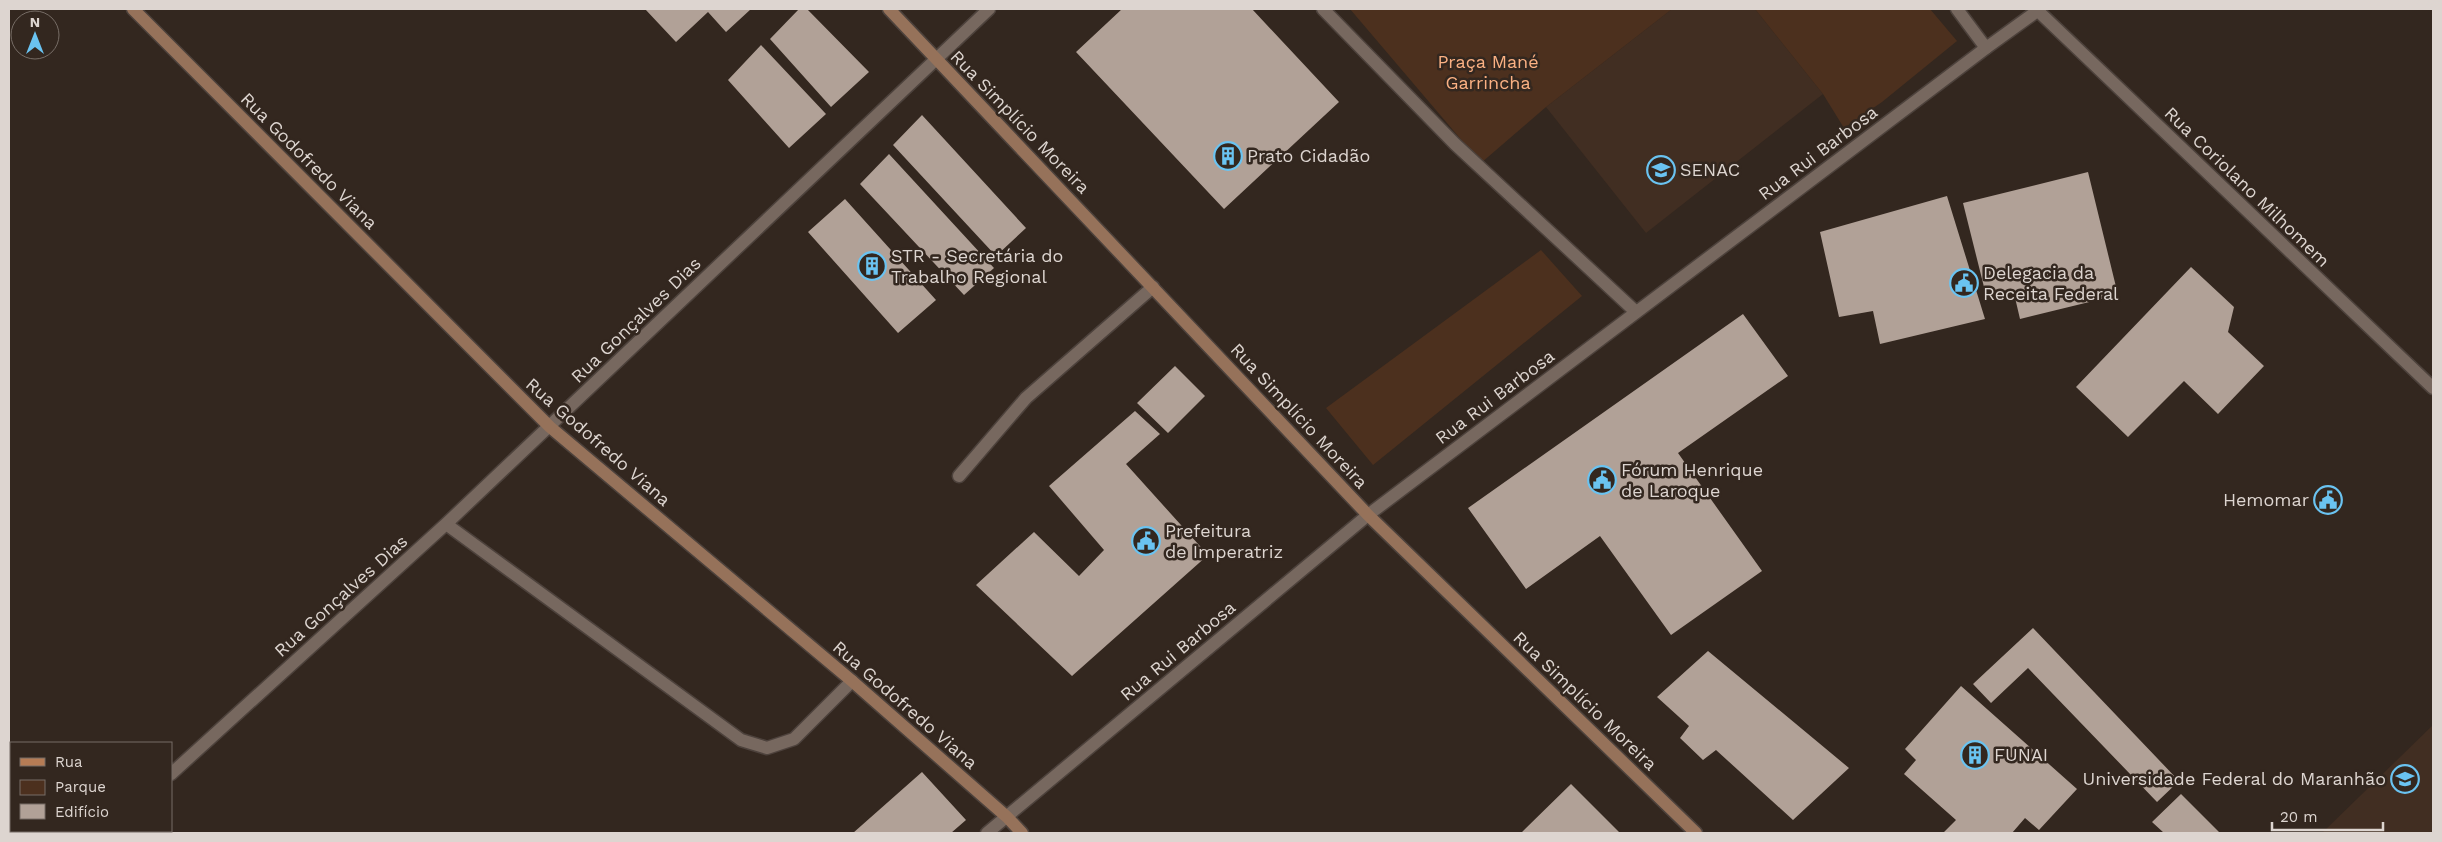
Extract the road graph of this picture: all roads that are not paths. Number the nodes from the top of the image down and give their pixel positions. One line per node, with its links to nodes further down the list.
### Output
1 (132, 9): 12 (main road, Rua Godofredo Viana)
2 (889, 9): 8 (main road, Rua Simplício Moreira)
3 (989, 9): 8 (street, Rua Gonçalves Dias)
4 (1323, 9): 10 (street)
5 (1957, 9): 7 (street)
6 (2038, 10): 7 (street, Rua Rui Barbosa); 11 (street, Rua Coriolano Milhomem)
7 (1986, 48): 10 (street, Rua Rui Barbosa)
8 (935, 58): 9 (main road, Rua Simplício Moreira); 12 (street, Rua Gonçalves Dias)
9 (1153, 287): 13 (street); 14 (main road, Rua Simplício Moreira)
10 (1636, 312): 14 (street, Rua Rui Barbosa)
11 (2433, 388)
12 (550, 427): 15 (street, Rua Gonçalves Dias); 16 (main road, Rua Godofredo Viana)
13 (959, 476)
14 (1368, 515): 18 (street, Rua Rui Barbosa); 21 (main road, Rua Simplício Moreira)
15 (446, 524): 16 (street); 17 (street, Rua Gonçalves Dias)
16 (852, 681): 18 (main road, Rua Godofredo Viana)
17 (172, 773)
18 (1007, 817): 19 (street, Rua Rui Barbosa); 20 (main road, Rua Godofredo Viana)
19 (987, 833)
20 (1022, 833)
21 (1696, 833)

